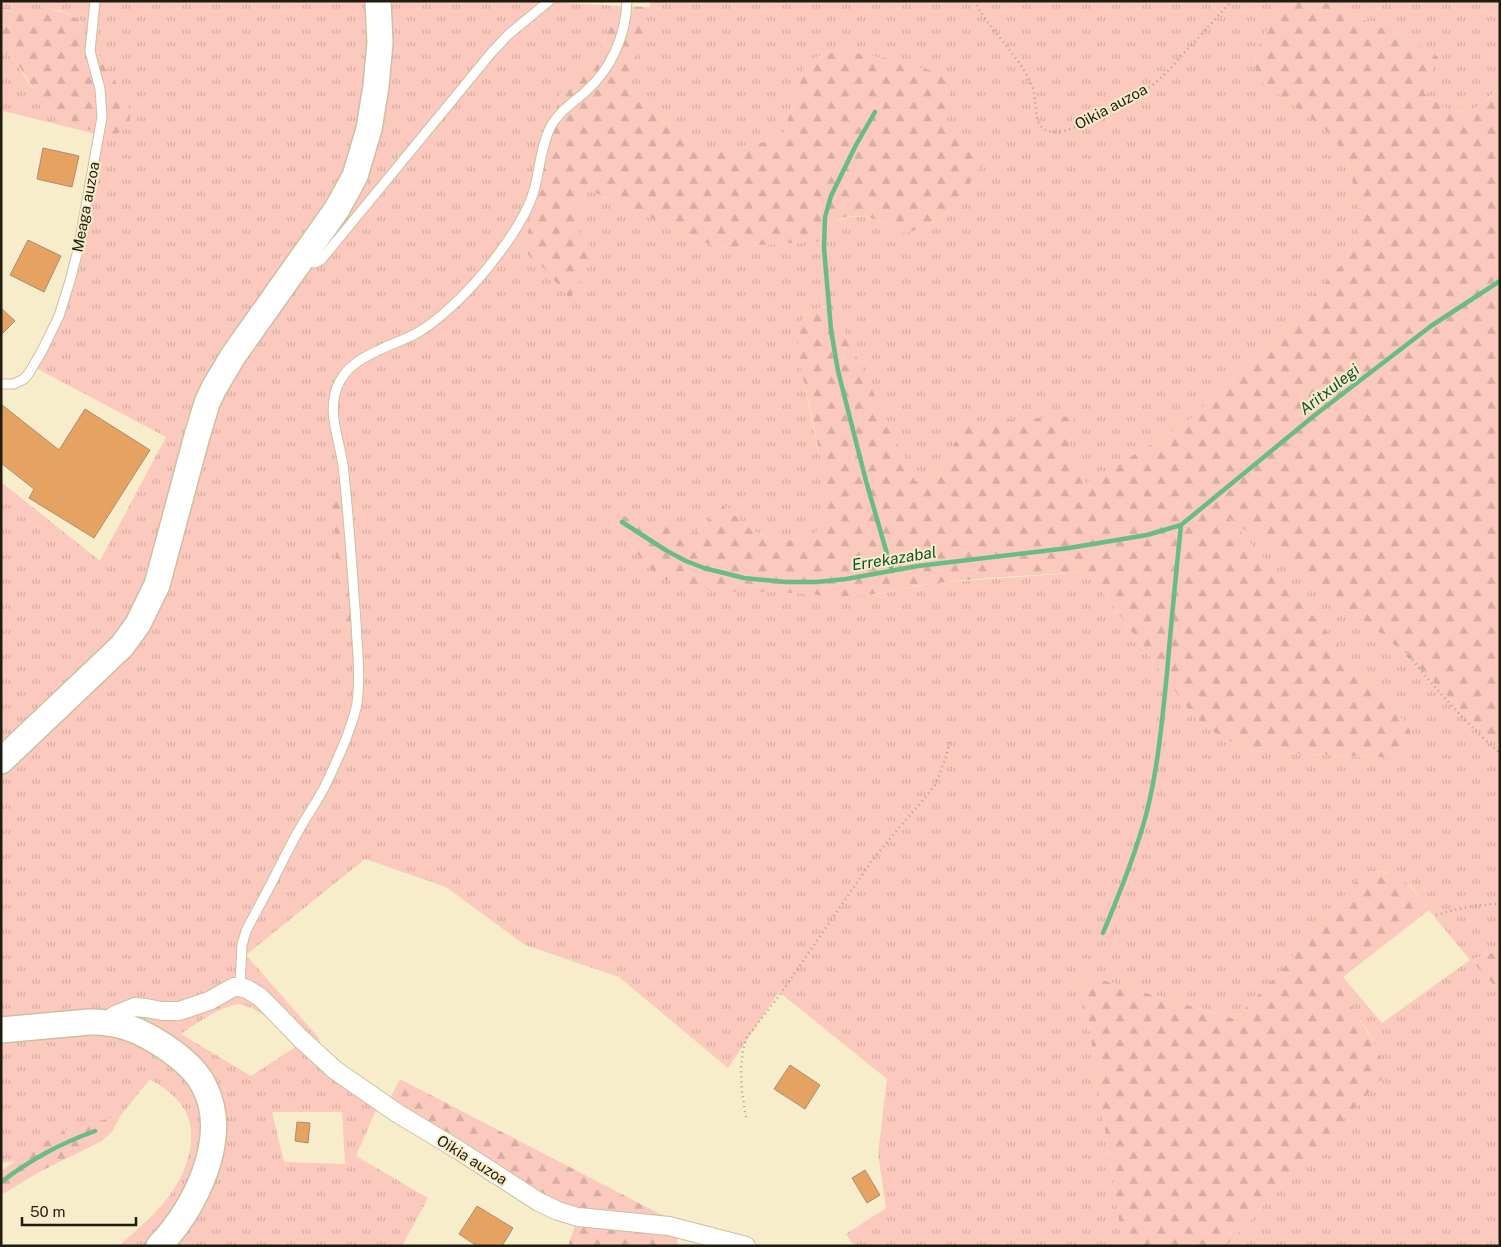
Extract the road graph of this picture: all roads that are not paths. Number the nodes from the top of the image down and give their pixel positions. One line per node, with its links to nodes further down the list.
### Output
1 (95, 1): 6 (lane, Meaga auzoa)
2 (378, 1): 5 (street)
3 (549, 1): 5 (lane)
4 (627, 1): 8 (lane)
5 (301, 260): 7 (street)
6 (1, 384)
7 (1, 761)
8 (240, 986): 9 (street); 12 (street, Oikia auzoa)
9 (105, 1022): 10 (street); 11 (street)
10 (1, 1030)
11 (159, 1246)
12 (746, 1246)

